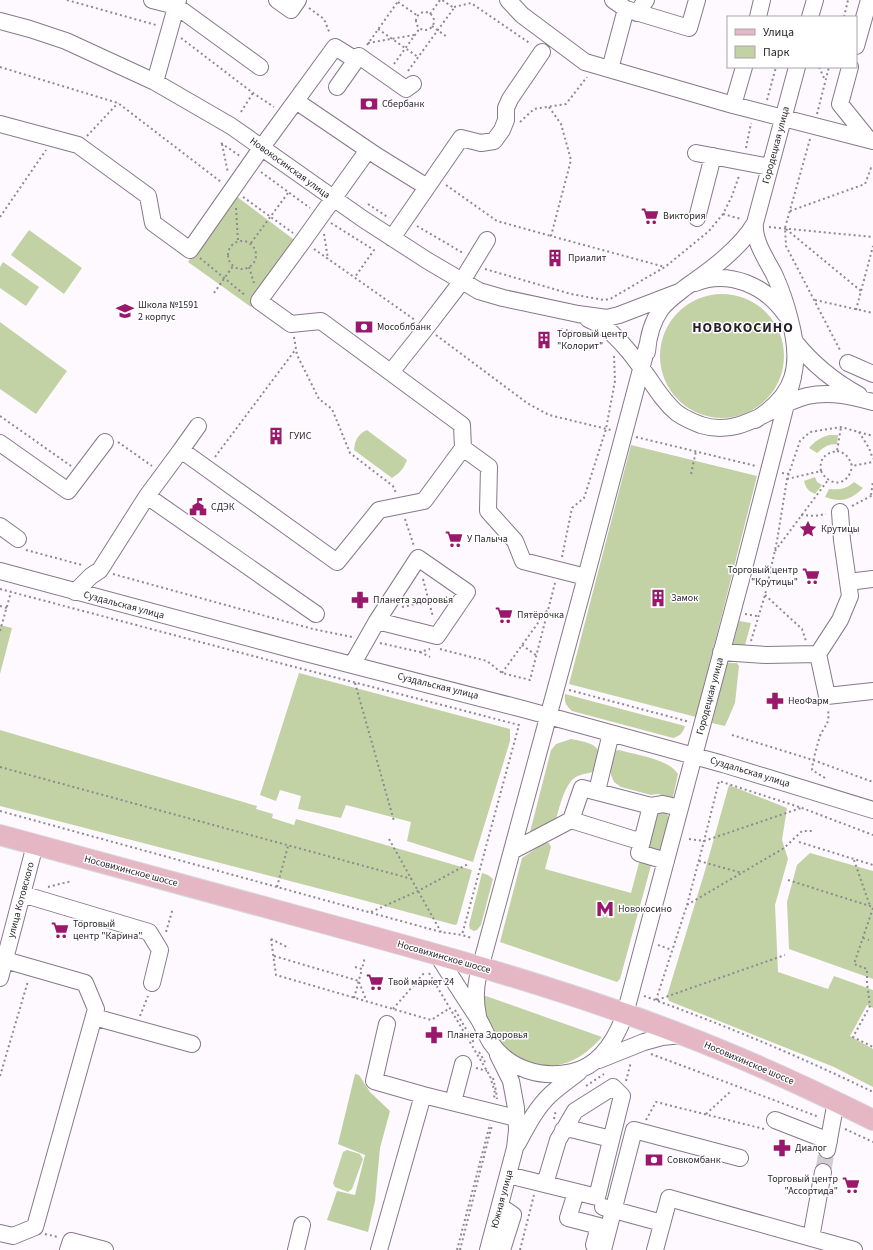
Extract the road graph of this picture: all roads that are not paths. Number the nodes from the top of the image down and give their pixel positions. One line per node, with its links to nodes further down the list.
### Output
1 (152, 0): 8 (street)
2 (277, 0): 9 (street)
3 (508, 0): 18 (street)
4 (697, 0): 10 (street)
5 (762, 0): 11 (street)
6 (815, 0): 12 (street)
7 (868, 0): 14 (street)
8 (177, 3): 17 (street); 23 (street)
9 (303, 4)
10 (631, 5): 18 (street)
11 (758, 16)
12 (810, 16)
13 (0, 21): 23 (street, Новокосинская улица)
14 (857, 42)
15 (542, 52): 35 (street)
16 (361, 53): 22 (street); 24 (street); 25 (street)
17 (260, 67)
18 (604, 67): 26 (street)
19 (744, 68): 26 (street)
20 (797, 68): 27 (street, Городецкая улица)
21 (850, 68): 29 (street)
22 (399, 81)
23 (155, 82): 30 (street, Новокосинская улица)
24 (337, 87)
25 (296, 101): 30 (street); 31 (street)
26 (734, 105): 27 (street)
27 (783, 118): 29 (street); 34 (street, Городецкая улица)
28 (0, 124): 30 (street)
29 (871, 141)
30 (262, 147): 36 (street, Новокосинская улица)
31 (368, 150): 35 (street); 36 (street)
32 (696, 153): 33 (street)
33 (713, 156): 34 (street); 37 (street)
34 (770, 167): 38 (street, Городецкая улица)
35 (430, 182): 39 (street)
36 (334, 199): 39 (street, Новокосинская улица); 48 (street)
37 (697, 218)
38 (755, 223): 42 (street); 44 (street)
39 (400, 227): 41 (street, Новокосинская улица)
40 (487, 240): 41 (street)
41 (462, 281): 43 (street, Новокосинская улица); 48 (street)
42 (682, 290): 43 (street); 44 (street); 45 (street)
43 (578, 314): 47 (street)
44 (793, 334): 50 (street); 52 (street)
45 (648, 343): 47 (street); 51 (street)
46 (848, 363): 49 (street)
47 (640, 367): 51 (street); 65 (street)
48 (391, 372): 58 (street)
49 (873, 374)
50 (793, 377): 53 (street, Городецкая улица); 54 (street)
51 (658, 392): 54 (street)
52 (873, 402): 53 (street)
53 (785, 405): 54 (street); 71 (street, Городецкая улица)
54 (755, 420)
55 (198, 426): 59 (street)
56 (105, 442): 57 (street)
57 (0, 443)
58 (463, 448): 59 (street); 65 (street)
59 (181, 450): 60 (street)
60 (147, 496): 68 (street); 69 (street)
61 (840, 512): 67 (street)
62 (0, 526): 63 (street)
63 (20, 544)
64 (0, 571): 68 (street, Суздальская улица)
65 (586, 577): 75 (street)
66 (873, 579): 67 (street)
67 (848, 582): 72 (street)
68 (75, 592): 73 (street, Суздальская улица)
69 (316, 614)
70 (380, 616): 70 (street); 73 (street)
71 (721, 652): 72 (street); 77 (street, Городецкая улица)
72 (814, 654): 74 (street)
73 (352, 665): 75 (street, Суздальская улица)
74 (873, 691)
75 (548, 716): 76 (street, Суздальская улица); 86 (street)
76 (611, 733): 77 (street, Суздальская улица); 78 (street)
77 (694, 756): 80 (street, Городецкая улица); 81 (street, Суздальская улица)
78 (597, 791): 79 (street); 82 (street)
79 (651, 806): 80 (street); 84 (street)
80 (680, 808): 87 (street, Городецкая улица)
81 (873, 810)
82 (571, 820): 84 (street); 86 (street)
83 (0, 835): 85 (main road, Носовихинское шоссе)
84 (642, 842): 87 (street)
85 (35, 845): 88 (street, улица Котовского); 89 (main road, Носовихинское шоссе)
86 (512, 851): 91 (street)
87 (666, 861): 94 (street, Городецкая улица)
88 (22, 894): 90 (street, улица Котовского); 93 (street)
89 (437, 954): 91 (main road, Носовихинское шоссе); 96 (street)
90 (5, 960): 92 (street, улица Котовского); 95 (street)
91 (480, 967): 94 (main road, Носовихинское шоссе); 96 (street)
92 (0, 978)
93 (152, 983)
94 (625, 1014): 98 (main road, Носовихинское шоссе); 102 (street, Городецкая улица)
95 (94, 1017): 100 (street); 122 (street)
96 (478, 1019): 99 (street)
97 (387, 1024): 103 (street)
98 (684, 1035): 102 (street); 104 (main road, Носовихинское шоссе)
99 (491, 1043): 102 (street); 106 (street, Южная улица)
100 (192, 1044)
101 (463, 1064): 105 (street)
102 (588, 1065): 111 (street, Южная улица)
103 (423, 1095): 105 (street); 126 (street)
104 (836, 1101): 107 (main road, Носовихинское шоссе); 108 (street)
105 (453, 1102): 106 (street)
106 (516, 1118): 111 (street, Южная улица)
107 (873, 1120)
108 (770, 1125)
109 (564, 1130): 110 (street); 110 (street); 115 (street)
110 (611, 1140): 115 (street)
111 (516, 1148): 114 (street, Южная улица)
112 (740, 1158): 118 (street)
113 (823, 1172): 121 (street)
114 (507, 1178): 115 (street); 117 (street, Южная улица)
115 (540, 1187): 116 (street)
116 (574, 1200): 118 (street); 129 (street)
117 (500, 1206): 127 (street, Южная улица); 128 (street)
118 (613, 1210): 119 (street); 130 (street)
119 (662, 1223): 121 (street); 131 (street)
120 (302, 1225): 125 (street)
121 (811, 1238): 132 (street)
122 (7, 1240)
123 (68, 1250): 124 (street)
124 (105, 1250)
125 (296, 1250)
126 (379, 1250)
127 (488, 1250)
128 (502, 1250)
129 (593, 1250)
130 (603, 1250)
131 (655, 1250)
132 (854, 1250)

